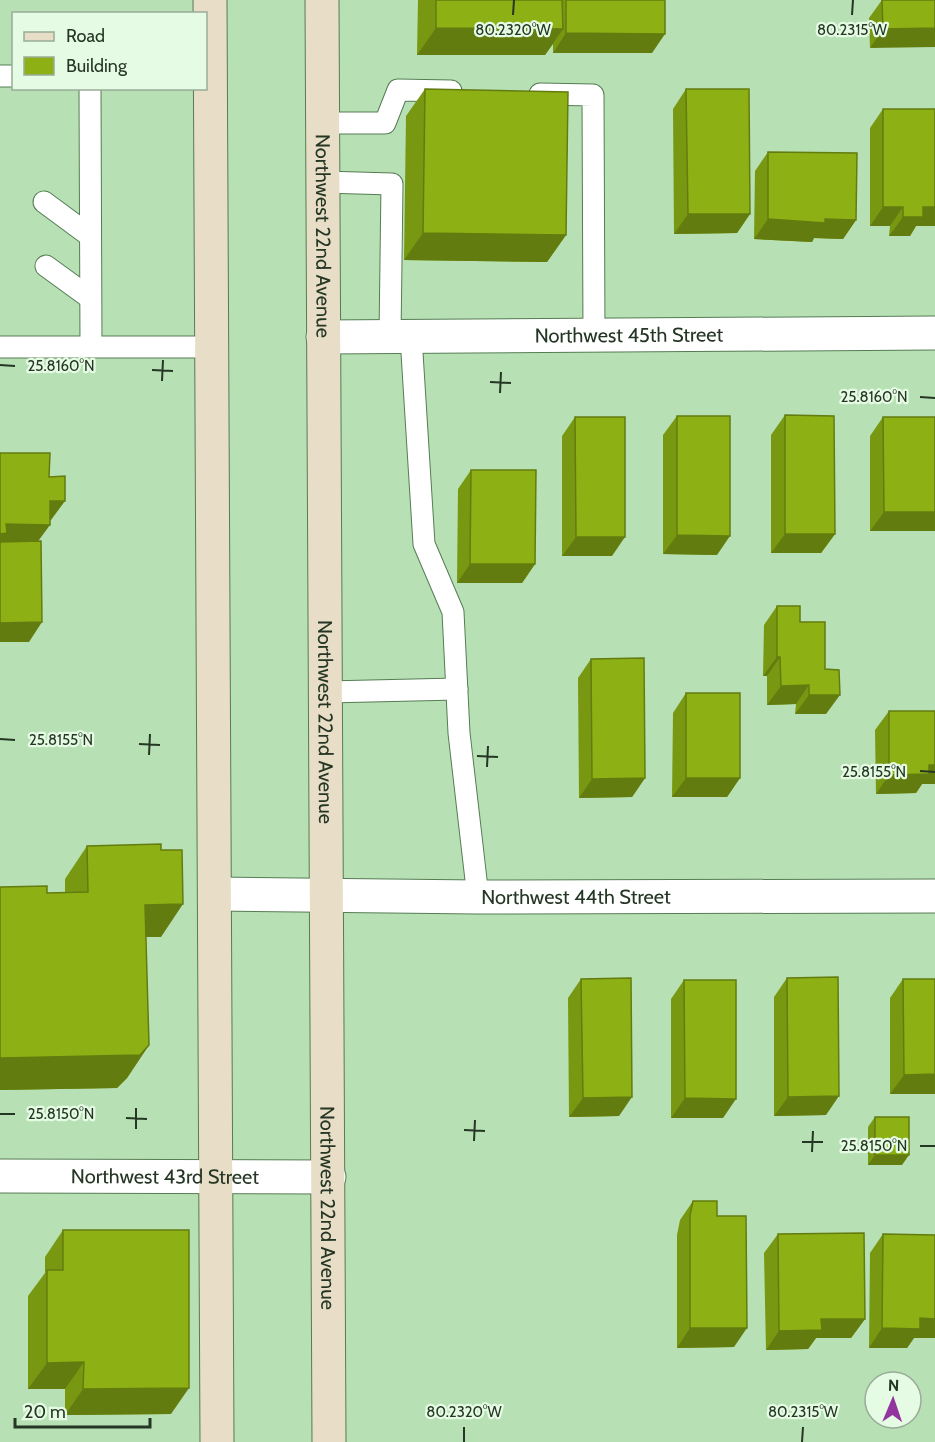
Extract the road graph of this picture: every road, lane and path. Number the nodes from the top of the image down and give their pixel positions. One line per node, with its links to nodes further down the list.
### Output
1 (210, 0): 18 (main road)
2 (322, 0): 6 (main road, Northwest 22nd Avenue)
3 (90, 90): 9 (lane)
4 (467, 92): 6 (lane)
5 (524, 93): 13 (lane)
6 (323, 123): 7 (main road, Northwest 22nd Avenue)
7 (323, 182): 14 (main road, Northwest 22nd Avenue); 15 (lane)
8 (44, 202): 9 (lane)
9 (90, 236): 11 (lane)
10 (46, 266): 11 (lane)
11 (90, 298): 16 (lane)
12 (935, 333): 13 (street, Northwest 45th Street)
13 (594, 336): 15 (street, Northwest 45th Street)
14 (323, 337): 15 (street, Northwest 45th Street); 20 (main road, Northwest 22nd Avenue)
15 (401, 337): 19 (lane)
16 (91, 346): 17 (lane); 18 (lane)
17 (0, 347)
18 (213, 347): 21 (main road)
19 (457, 689): 20 (lane); 24 (lane)
20 (327, 692): 22 (main road, Northwest 22nd Avenue)
21 (216, 894): 22 (street, Northwest 44th Street); 26 (main road)
22 (326, 895): 24 (street, Northwest 44th Street); 27 (main road, Northwest 22nd Avenue)
23 (935, 896): 24 (street, Northwest 44th Street)
24 (478, 897)
25 (0, 1176): 26 (street, Northwest 43rd Street)
26 (215, 1176): 27 (street, Northwest 43rd Street); 28 (main road)
27 (328, 1178): 29 (main road, Northwest 22nd Avenue)
28 (217, 1442)
29 (329, 1442)

